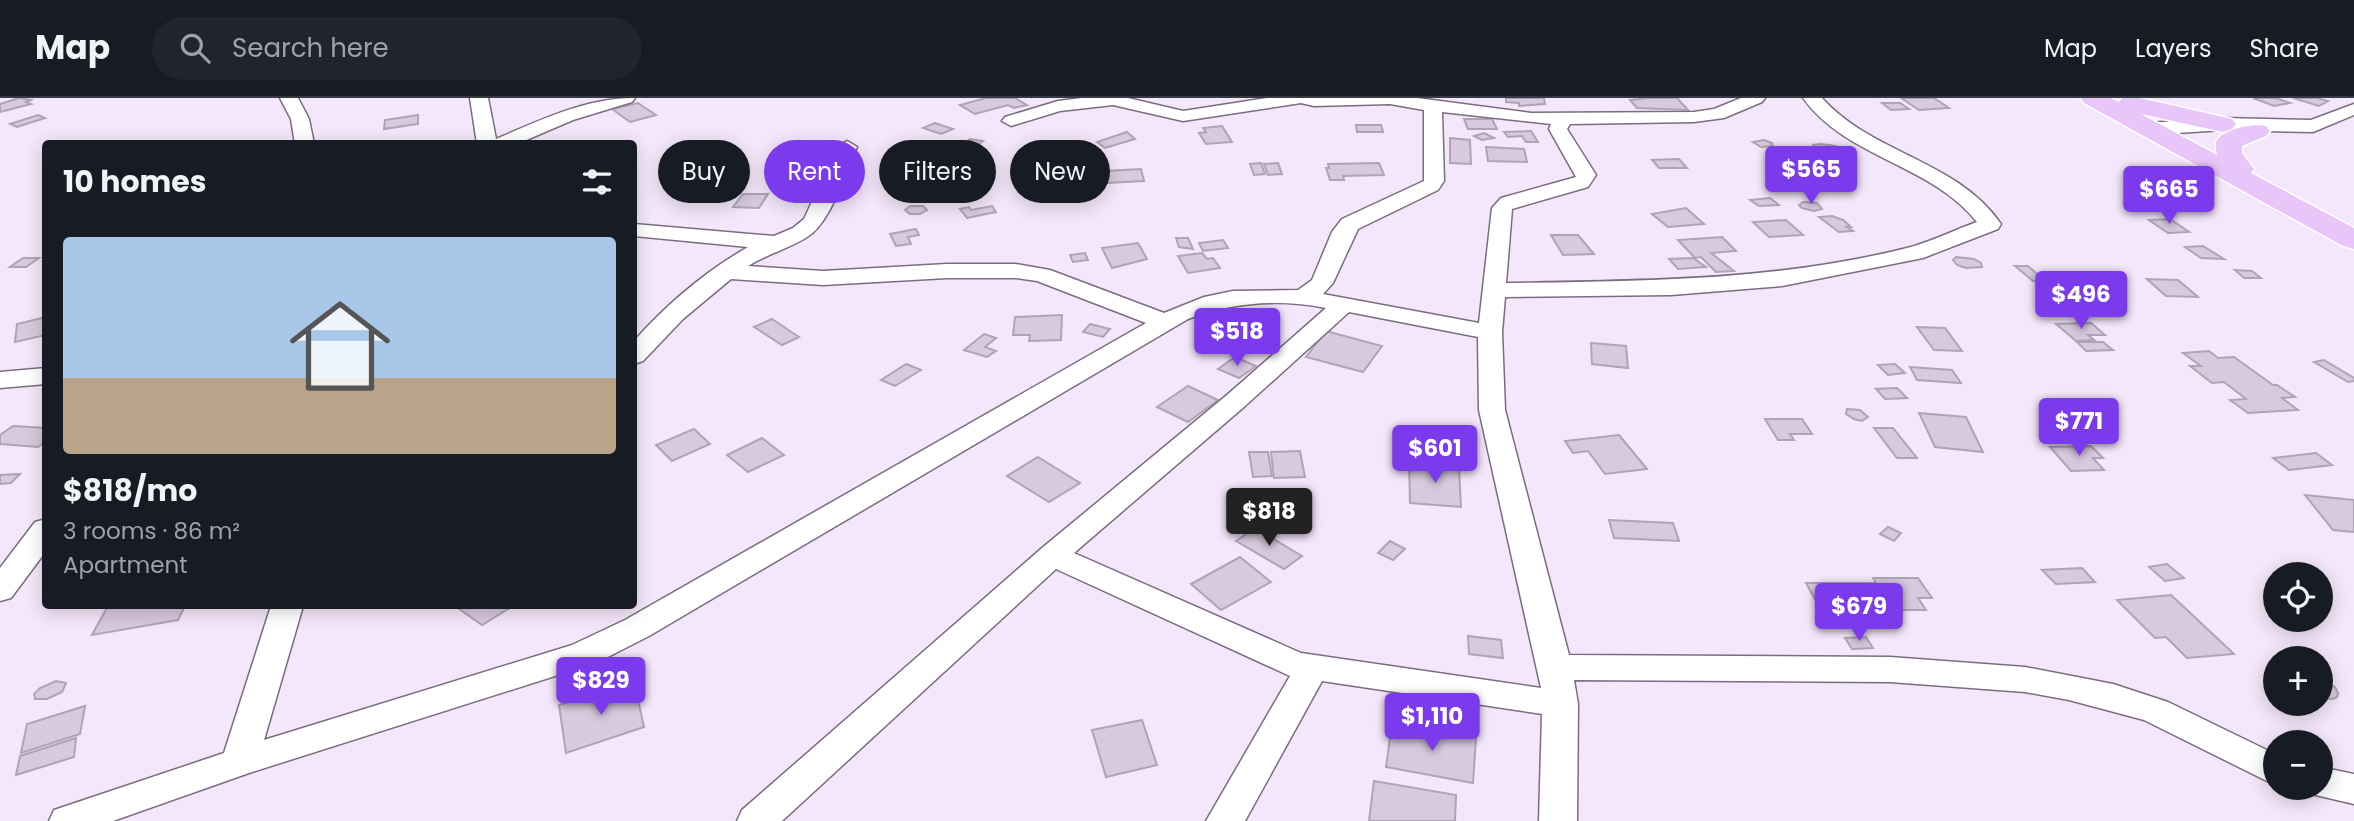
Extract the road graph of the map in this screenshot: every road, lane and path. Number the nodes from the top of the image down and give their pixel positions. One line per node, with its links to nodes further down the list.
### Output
1 (289, 98): 18 (street)
2 (479, 98): 19 (street)
3 (626, 98): 20 (street)
4 (1301, 98): 10 (street); 13 (street)
5 (1756, 98): 12 (street)
6 (1812, 98): 28 (street)
7 (2092, 98): 17 (highway)
8 (2108, 98): 17 (highway)
9 (2119, 98): 14 (highway)
10 (1433, 106): 12 (street); 29 (street)
11 (2354, 111): 15 (street)
12 (1563, 119): 28 (street)
13 (1011, 121)
14 (2223, 124): 15 (street); 17 (street)
15 (2313, 125): 16 (street)
16 (2258, 131): 17 (street); 21 (highway)
17 (2162, 132): 21 (highway); 25 (highway)
18 (304, 140)
19 (486, 140)
20 (509, 140)
21 (2240, 170): 24 (highway)
22 (821, 203): 26 (street)
23 (637, 230): 26 (street)
24 (2354, 230)
25 (2354, 240)
26 (774, 243): 27 (street)
27 (727, 272): 31 (street); 33 (street)
28 (1494, 290): 32 (street)
29 (1304, 297): 30 (street); 31 (street)
30 (1343, 304): 32 (street); 37 (street)
31 (1165, 322): 43 (street)
32 (1490, 332): 40 (street)
33 (637, 352)
34 (42, 376): 35 (street)
35 (0, 380)
36 (42, 535): 38 (street)
37 (1053, 556): 41 (street); 48 (street)
38 (0, 590)
39 (289, 609): 43 (street)
40 (1555, 667): 42 (street); 44 (street)
41 (1312, 668): 42 (street); 49 (street)
42 (1560, 704): 50 (street)
43 (239, 762): 47 (street)
44 (2263, 764)
45 (2333, 785): 46 (street)
46 (2354, 789)
47 (68, 821)
48 (755, 821)
49 (1225, 821)
50 (1558, 821)

